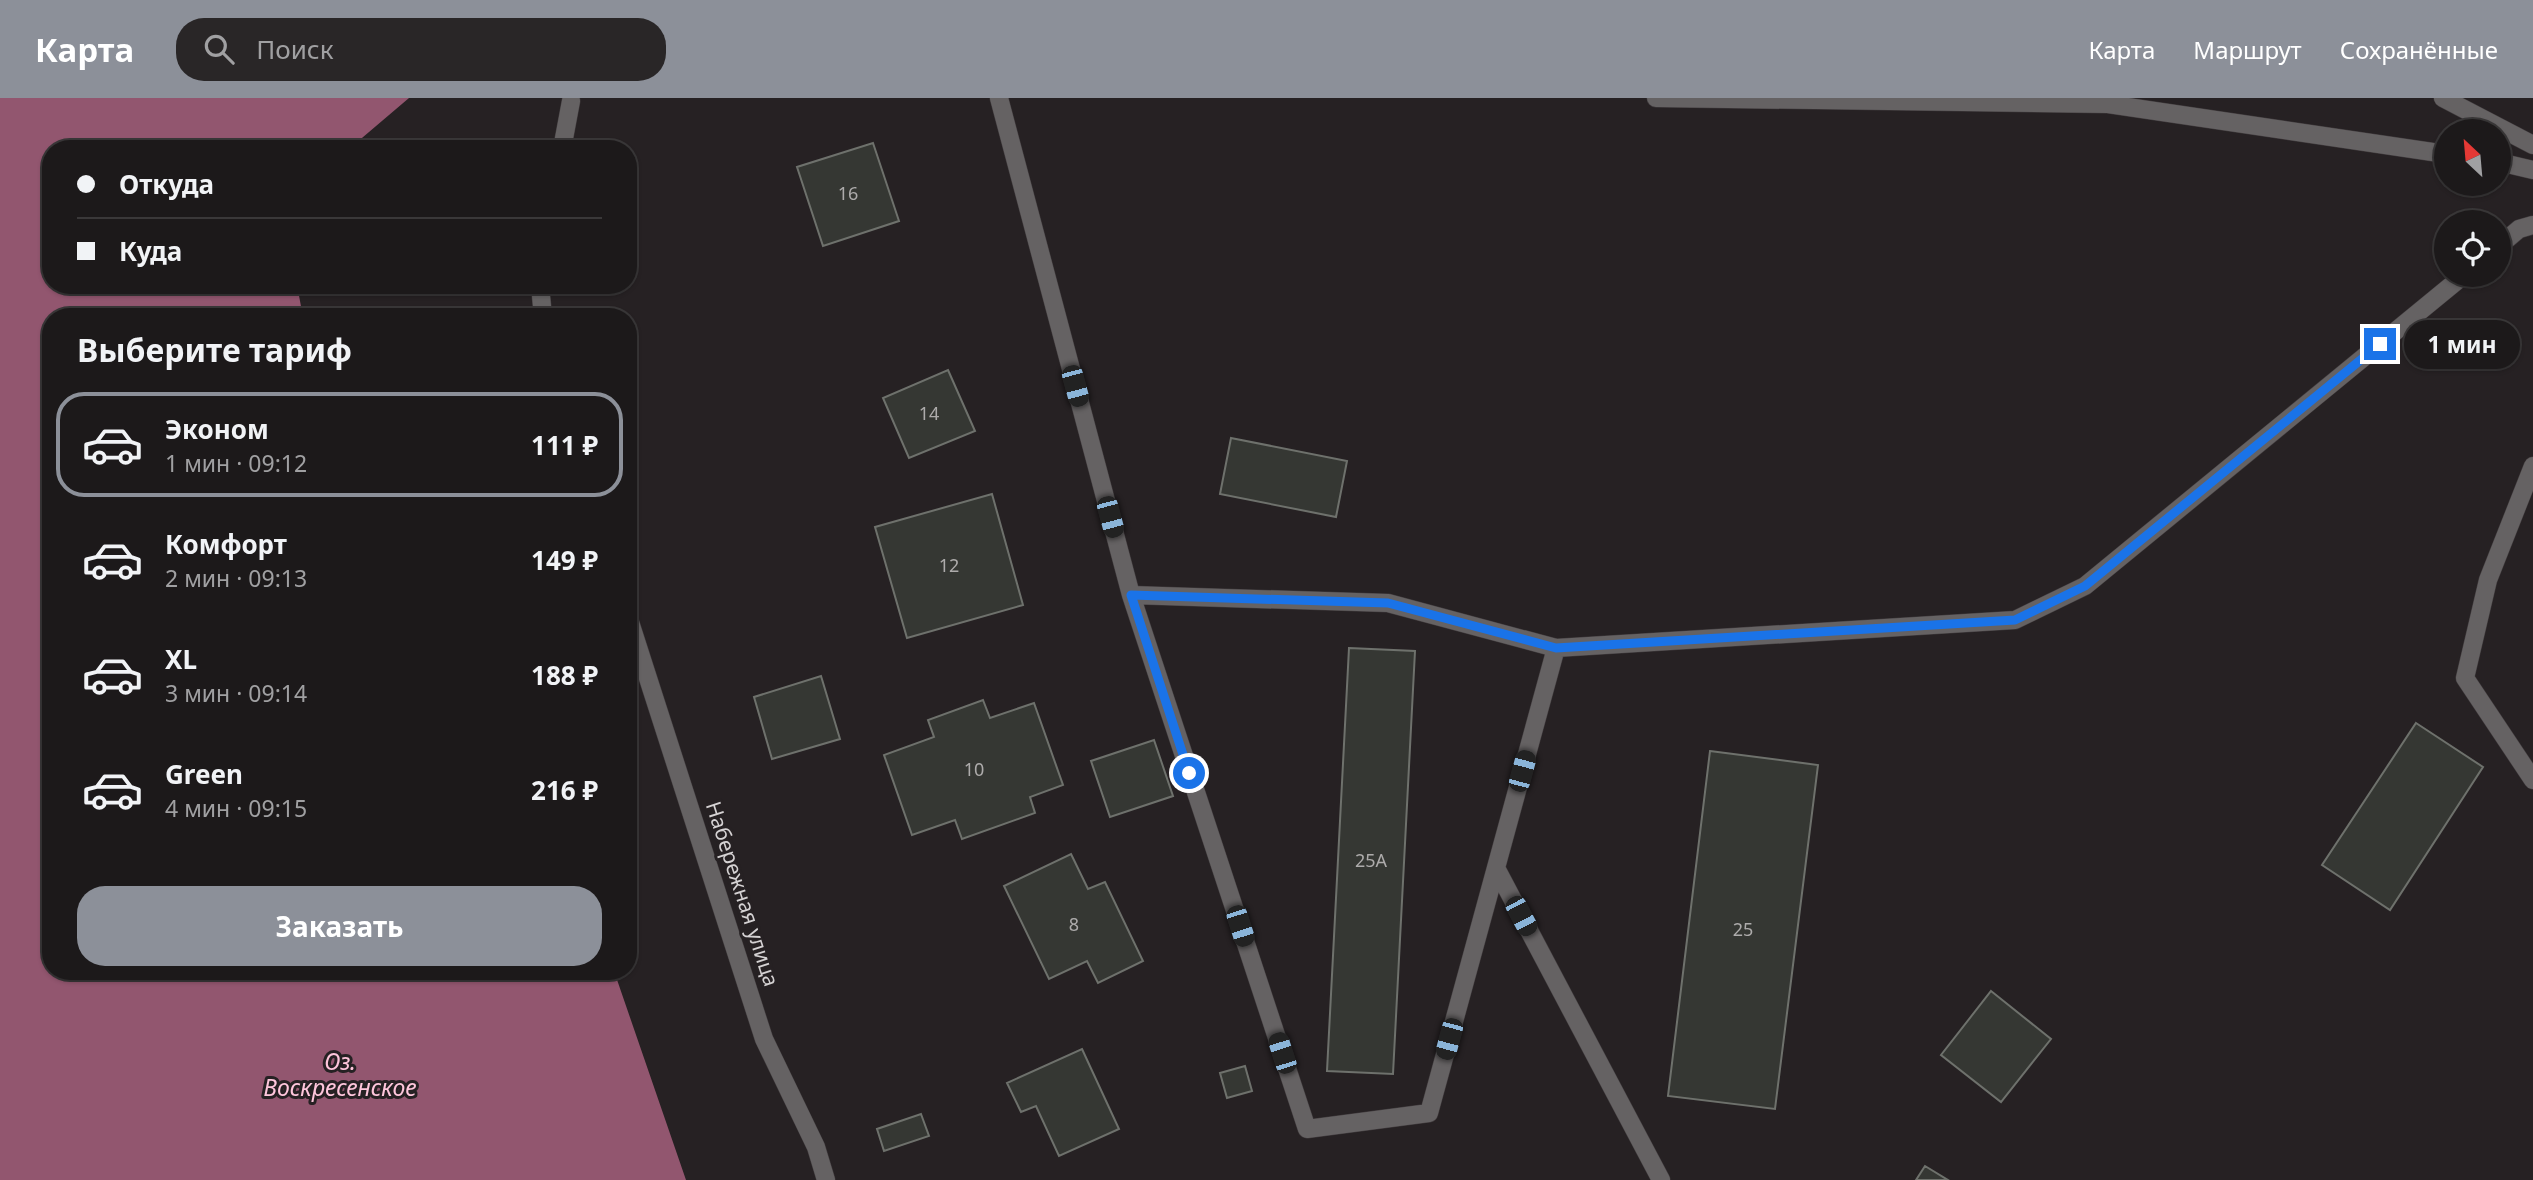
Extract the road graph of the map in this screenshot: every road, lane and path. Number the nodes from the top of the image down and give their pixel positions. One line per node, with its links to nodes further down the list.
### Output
1 (999, 98): 14 (street)
2 (1656, 98): 7 (street)
3 (2443, 98): 6 (street)
4 (571, 101): 5 (street)
5 (564, 140)
6 (2533, 145)
7 (2434, 152)
8 (2511, 165): 9 (street)
9 (2533, 170)
10 (2533, 225): 11 (street)
11 (2511, 236)
12 (2449, 287): 16 (street)
13 (2533, 466): 17 (street)
14 (1131, 595): 16 (street); 18 (street)
15 (637, 644): 19 (street, Набережная улица)
16 (1556, 648): 18 (street)
17 (2533, 780)
18 (1496, 868): 20 (street)
19 (826, 1180)
20 (1661, 1180)

